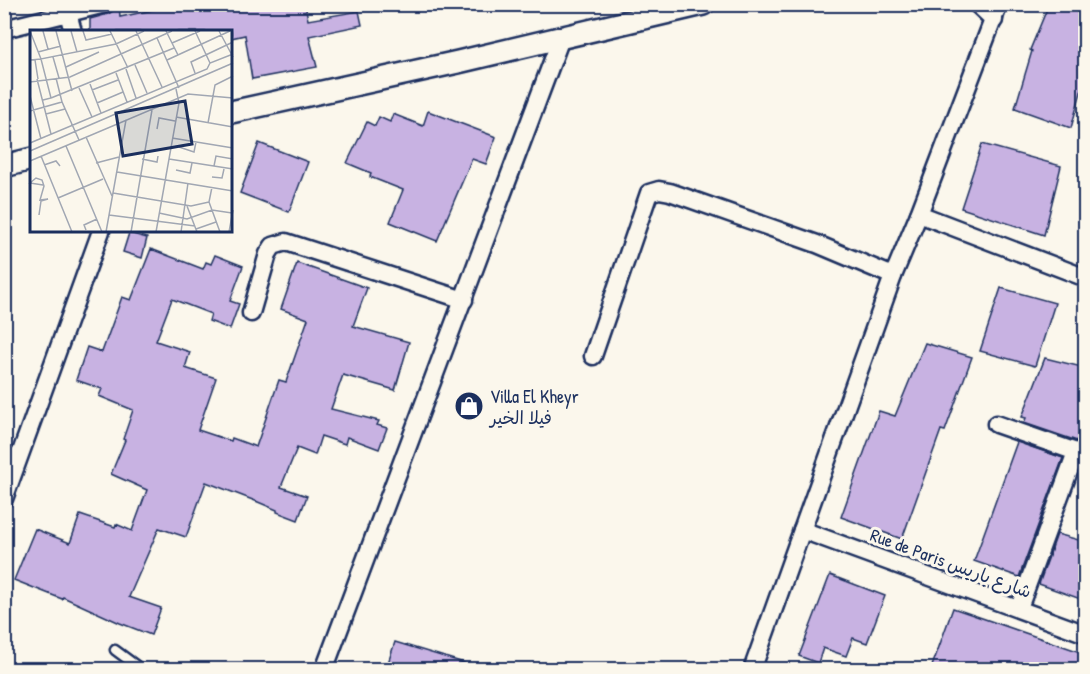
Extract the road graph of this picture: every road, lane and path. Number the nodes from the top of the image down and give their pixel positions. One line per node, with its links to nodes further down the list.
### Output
1 (105, 4): 5 (street)
2 (703, 4): 8 (street)
3 (977, 4): 4 (street)
4 (996, 12): 12 (street)
5 (68, 13): 6 (street); 7 (street)
6 (4, 29)
7 (72, 30)
8 (561, 38): 9 (street); 16 (street)
9 (232, 112)
10 (30, 160): 11 (street)
11 (4, 166)
12 (919, 214): 14 (street); 15 (street)
13 (101, 232): 20 (street)
14 (893, 276): 18 (street); 23 (street)
15 (1086, 278)
16 (464, 300): 17 (street); 28 (street)
17 (251, 313)
18 (592, 356)
19 (996, 424): 21 (street)
20 (13, 453): 22 (street)
21 (1081, 454): 24 (street)
22 (4, 500)
23 (802, 530): 24 (street, Rue de Paris شارع باريس); 29 (street)
24 (1019, 608): 25 (street, Rue de Paris شارع باريس)
25 (1086, 634)
26 (116, 650): 27 (lane)
27 (142, 669)
28 (324, 669)
29 (752, 669)

